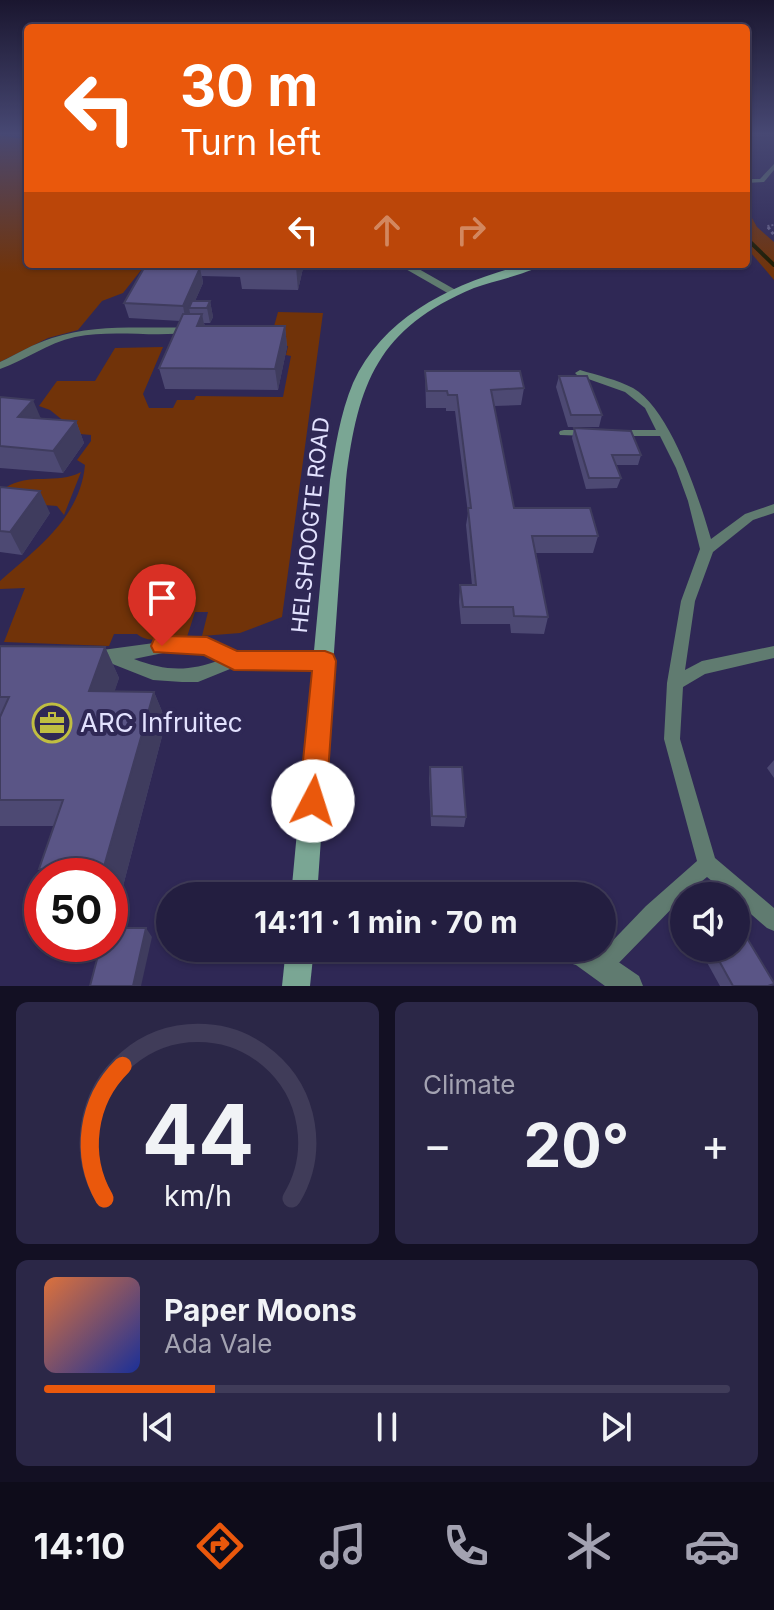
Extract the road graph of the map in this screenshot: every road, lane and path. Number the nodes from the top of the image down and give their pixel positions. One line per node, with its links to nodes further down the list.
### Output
1 (774, 225): 2 (path)
2 (774, 235)
3 (409, 268): 5 (street)
4 (527, 268): 5 (main road, HELSHOOGTE ROAD)
5 (455, 293): 17 (main road, HELSHOOGTE ROAD)
6 (195, 330): 7 (lane)
7 (0, 366)
8 (580, 373): 10 (lane)
9 (564, 433): 10 (lane)
10 (664, 433): 12 (lane)
11 (774, 508): 12 (lane)
12 (707, 549): 18 (lane)
13 (774, 652): 18 (lane)
14 (82, 656): 15 (lane)
15 (112, 657): 16 (lane); 16 (lane)
16 (234, 661): 17 (lane)
17 (325, 661): 20 (main road, HELSHOOGTE ROAD)
18 (675, 683): 19 (lane)
19 (707, 864): 21 (lane); 24 (lane)
20 (305, 882)
21 (774, 921)
22 (299, 962): 25 (main road)
23 (598, 962): 24 (street)
24 (603, 965): 26 (street)
25 (296, 986)
26 (629, 986)

